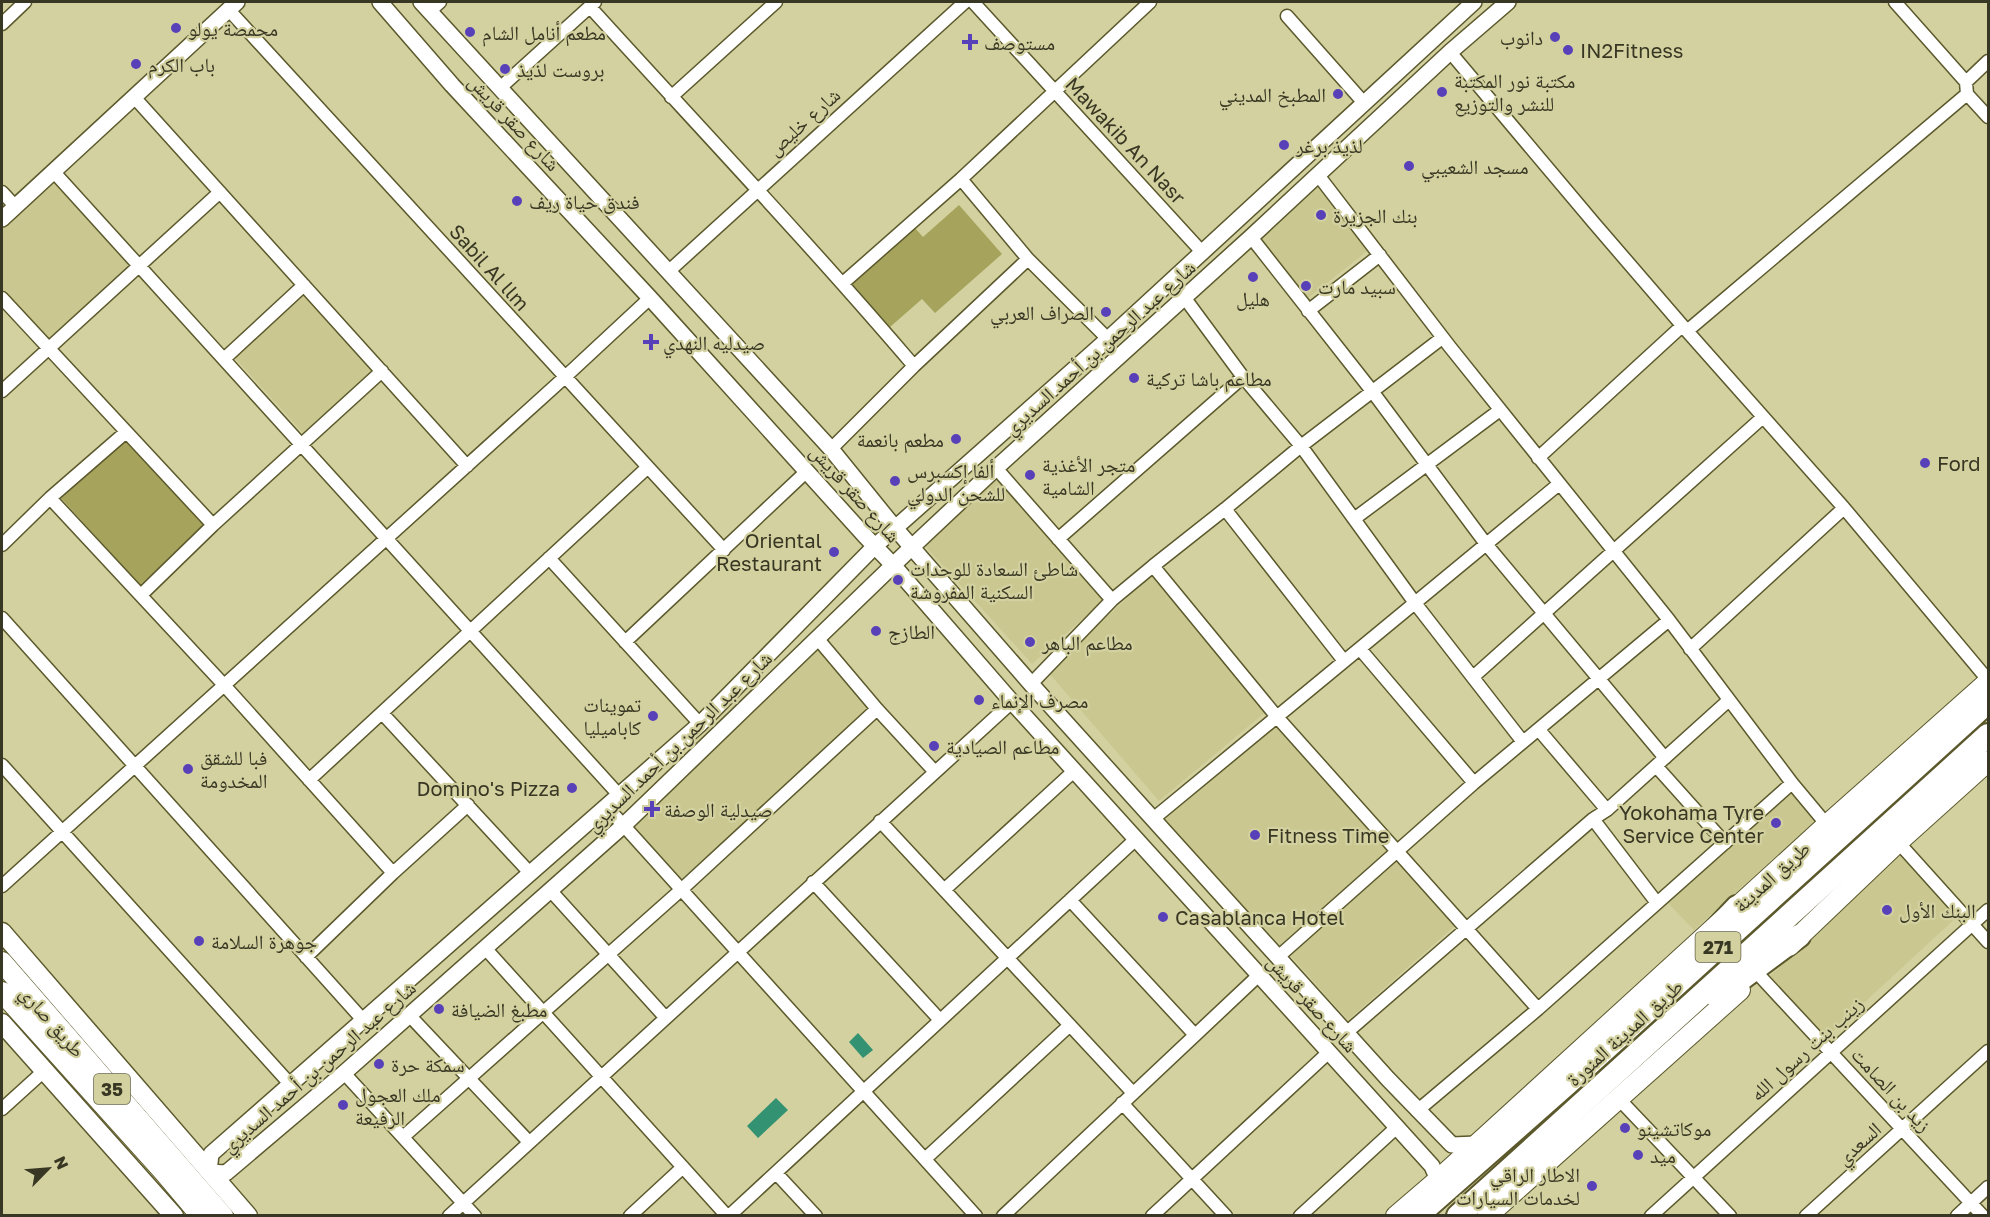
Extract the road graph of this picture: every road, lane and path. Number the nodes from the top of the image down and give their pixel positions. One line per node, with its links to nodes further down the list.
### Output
1 (25, 2): 14 (street)
2 (380, 2): 42 (street, شارع صقر قريش)
3 (776, 2): 20 (street)
4 (965, 2): 27 (street, شارع خليص)
5 (973, 2): 19 (street, Mawakib An Nasr)
6 (1150, 2): 19 (street)
7 (1474, 2): 22 (street, شارع عبد الرحمن بن أحمد السديري)
8 (1508, 2): 15 (street, شارع عبد الرحمن بن أحمد السديري)
9 (1895, 2): 18 (street)
10 (592, 4): 17 (street); 20 (street)
11 (233, 5): 21 (street); 51 (street, Sabil Al llm)
12 (430, 5): 17 (street, شارع صقر قريش)
13 (1287, 16): 22 (street)
14 (2, 24)
15 (1450, 52): 25 (street, شارع عبد الرحمن بن أحمد السديري); 44 (street)
16 (1989, 61): 18 (street)
17 (500, 88): 37 (street, شارع صقر قريش)
18 (1967, 88): 23 (street); 44 (street)
19 (1053, 91): 26 (street); 33 (street, Mawakib An Nasr)
20 (671, 96): 27 (street)
21 (134, 97): 24 (street); 29 (street)
22 (1364, 103): 33 (street, شارع عبد الرحمن بن أحمد السديري)
23 (1989, 117)
24 (53, 171): 30 (street); 36 (street)
25 (1318, 175): 32 (street, شارع عبد الرحمن بن أحمد السديري); 34 (street)
26 (961, 179): 35 (street); 38 (street)
27 (756, 190): 37 (street, شارع خليص); 38 (street)
28 (2, 192): 30 (street)
29 (220, 192): 36 (street); 39 (street)
30 (15, 206): 31 (street)
31 (2, 219)
32 (1251, 237): 40 (street, شارع عبد الرحمن بن أحمد السديري); 43 (street)
33 (1202, 252): 46 (street, شارع عبد الرحمن بن أحمد السديري)
34 (1380, 255): 43 (street); 45 (street)
35 (1028, 259): 46 (street); 49 (street)
36 (140, 266): 47 (street); 48 (street)
37 (669, 272): 60 (street, شارع صقر قريش)
38 (843, 283): 49 (street)
39 (304, 285): 48 (street); 50 (street)
40 (1184, 297): 52 (street); 65 (street, شارع عبد الرحمن بن أحمد السديري)
41 (2, 298): 47 (street)
42 (650, 298): 51 (street); 66 (street, شارع صقر قريش)
43 (1308, 311): 54 (street)
44 (1684, 328): 56 (street); 61 (street)
45 (1442, 338): 54 (street); 55 (street)
46 (1108, 339): 73 (street, شارع عبد الرحمن بن أحمد السديري)
47 (48, 348): 53 (street); 57 (street)
48 (224, 359): 58 (street)
49 (914, 366): 60 (street)
50 (382, 371): 58 (street); 63 (street)
51 (565, 377): 63 (street); 64 (street, Sabil Al llm)
52 (1243, 377): 59 (street); 75 (street)
53 (2, 391)
54 (1372, 391): 59 (street); 62 (street)
55 (1500, 410): 61 (street); 62 (street)
56 (1763, 417): 69 (street); 81 (street)
57 (126, 432): 68 (street); 72 (street)
58 (302, 444): 72 (street); 74 (street)
59 (1301, 446): 70 (street); 71 (street)
60 (831, 449): 73 (street, شارع صقر قريش)
61 (1538, 458): 67 (street)
62 (1426, 464): 71 (street); 76 (street)
63 (467, 466): 74 (street)
64 (648, 467): 80 (street, Sabil Al llm); 82 (street)
65 (996, 468): 75 (street); 79 (street, شارع عبد الرحمن بن أحمد السديري)
66 (807, 471): 78 (street, شارع صقر قريش); 80 (street)
67 (1559, 484): 76 (street); 81 (street)
68 (50, 498): 77 (street); 85 (street)
69 (1844, 508): 95 (street); 99 (street)
70 (1225, 510): 84 (street); 96 (street)
71 (1354, 519): 87 (street)
72 (213, 525): 85 (street)
73 (895, 528): 78 (street, شارع عبد الرحمن بن أحمد السديري); 79 (street, شارع صقر قريش)
74 (387, 538): 91 (street); 101 (street)
75 (1058, 539): 86 (street)
76 (1486, 544): 87 (street); 88 (street)
77 (2, 545)
78 (875, 546): 83 (street, شارع صقر قريش); 108 (street, شارع عبد الرحمن بن أحمد السديري)
79 (913, 546): 83 (street, شارع عبد الرحمن بن أحمد السديري); 100 (street, شارع صقر قريش)
80 (724, 550): 93 (street)
81 (1612, 551): 88 (street); 90 (street)
82 (549, 558): 91 (street); 93 (street)
83 (893, 565): 92 (street, شارع عبد الرحمن بن أحمد السديري); 103 (street, شارع صقر قريش)
84 (1153, 566): 86 (street); 107 (street)
85 (141, 595): 101 (street)
86 (1112, 600): 100 (street)
87 (1415, 603): 94 (street); 97 (street)
88 (1544, 613): 97 (street); 98 (street)
89 (2, 618): 115 (street)
90 (1669, 620): 95 (street); 98 (street)
91 (470, 631): 106 (street); 122 (street)
92 (817, 638): 105 (street); 130 (street, شارع عبد الرحمن بن أحمد السديري)
93 (626, 642): 108 (street)
94 (1360, 649): 96 (street); 119 (street)
95 (1690, 649): 102 (street)
96 (1344, 661): 107 (street)
97 (1473, 677): 111 (street)
98 (1598, 680): 109 (street); 113 (street)
99 (1989, 681): 131 (main road, طريق المدينة)
100 (1031, 684): 121 (street, شارع صقر قريش)
101 (224, 685): 115 (street); 118 (street)
102 (1729, 700): 113 (street); 120 (street)
103 (1012, 702): 116 (street, شارع صقر قريش); 117 (street)
104 (1989, 702): 182 (highway, طريق المدينة المنورة / 271)
105 (877, 709): 117 (street); 141 (street)
106 (382, 713): 118 (street); 124 (street)
107 (1276, 717): 127 (street); 136 (street)
108 (700, 724): 122 (street, شارع عبد الرحمن بن أحمد السديري)
109 (1539, 730): 111 (street); 126 (street)
110 (1989, 735): 177 (highway, طريق المدينة المنورة / 271)
111 (1523, 742): 119 (street)
112 (1989, 761): 134 (main road)
113 (1660, 762): 126 (street); 135 (street)
114 (2, 765): 132 (street)
115 (134, 766): 132 (street); 156 (street)
116 (1074, 771): 123 (street, شارع صقر قريش); 143 (street)
117 (935, 772): 129 (street)
118 (309, 780): 137 (street)
119 (1474, 783): 136 (street)
120 (1792, 783): 131 (street); 135 (street)
121 (1121, 784): 123 (street); 127 (street, شارع صقر قريش)
122 (619, 795): 125 (street, شارع عبد الرحمن بن أحمد السديري)
123 (1102, 802): 133 (street, شارع صقر قريش)
124 (468, 805): 137 (street); 138 (street)
125 (606, 806): 130 (street); 138 (street, شارع عبد الرحمن بن أحمد السديري)
126 (1607, 810): 128 (street)
127 (1153, 819): 157 (street, شارع صقر قريش)
128 (1593, 819): 145 (street); 149 (street)
129 (880, 821): 139 (street); 143 (street)
130 (624, 825): 141 (street); 142 (street, شارع عبد الرحمن بن أحمد السديري)
131 (1827, 825): 146 (main road, طريق المدينة)
132 (62, 832): 140 (street); 183 (street)
133 (1136, 839): 144 (street); 161 (street, شارع صقر قريش)
134 (1898, 842): 148 (street); 151 (main road)
135 (1725, 843): 145 (street)
136 (1397, 851): 149 (street); 157 (street)
137 (393, 873): 156 (street)
138 (530, 873): 167 (street, شارع عبد الرحمن بن أحمد السديري)
139 (813, 882): 154 (street); 168 (street)
140 (2, 886)
141 (682, 889): 154 (street); 155 (street)
142 (550, 890): 153 (street, شارع عبد الرحمن بن أحمد السديري); 155 (street)
143 (944, 890): 158 (street)
144 (1070, 900): 158 (street); 172 (street)
145 (1657, 903): 163 (street)
146 (1737, 907): 182 (highway); 197 (main road, طريق المدينة)
147 (1989, 910): 148 (street, زينب بنت رسول الله)
148 (1973, 924): 152 (street); 175 (street, زينب بنت رسول الله)
149 (1466, 929): 163 (street); 171 (street)
150 (2, 932): 200 (main road)
151 (1799, 936): 160 (main road); 177 (highway)
152 (1989, 942)
153 (484, 948): 164 (street); 165 (street, شارع عبد الرحمن بن أحمد السديري)
154 (737, 951): 166 (street); 184 (street)
155 (608, 954): 164 (street); 166 (street)
156 (306, 957): 167 (street)
157 (1278, 957): 171 (street, شارع صقر قريش)
158 (1007, 958): 168 (street); 170 (street)
159 (2, 962): 210 (main road, طريق صاري / 35)
160 (1758, 974): 175 (street, زيد بن الصامت); 187 (main road)
161 (1259, 975): 172 (street); 174 (street, شارع صقر قريش)
162 (2, 992): 209 (main road, طريق صاري / 35)
163 (1538, 1010): 191 (street)
164 (543, 1013): 179 (street); 180 (street)
165 (409, 1016): 178 (street, شارع عبد الرحمن بن أحمد السديري); 180 (street)
166 (665, 1017): 179 (street)
167 (363, 1020): 183 (street, شارع عبد الرحمن بن أحمد السديري)
168 (940, 1020): 184 (street)
169 (2, 1023): 176 (main road, طريق صاري)
170 (1070, 1026): 185 (street); 198 (street)
171 (1346, 1033): 181 (street, شارع صقر قريش)
172 (1195, 1035): 185 (street)
173 (1989, 1051): 193 (street, السعدي)
174 (1329, 1052): 186 (street, شارع صقر قريش); 203 (street)
175 (1832, 1052): 193 (street, زيد بن الصامت); 202 (street, زينب بنت رسول الله)
176 (44, 1071): 189 (street); 208 (main road, طريق صاري)
177 (1617, 1071): 224 (highway, طريق المدينة المنورة / 271)
178 (344, 1073): 194 (street, شارع عبد الرحمن بن أحمد السديري); 195 (street)
179 (601, 1076): 196 (street); 199 (street)
180 (469, 1079): 195 (street); 196 (street)
181 (1388, 1079): 186 (street); 191 (street, شارع صقر قريش)
182 (1568, 1083): 223 (highway, طريق المدينة المنورة / 271)
183 (290, 1084): 190 (street, شارع عبد الرحمن بن أحمد السديري)
184 (864, 1091): 198 (street); 201 (street)
185 (1133, 1093): 188 (street)
186 (1369, 1096): 192 (street, شارع صقر قريش)
187 (1618, 1098): 202 (street); 225 (main road)
188 (1122, 1103): 203 (street); 218 (street)
189 (2, 1109)
190 (261, 1109): 194 (street); 200 (street, شارع عبد الرحمن بن أحمد السديري)
191 (1418, 1111): 197 (street, شارع صقر قريش)
192 (1397, 1127): 204 (street, شارع صقر قريش); 221 (street)
193 (1902, 1128): 207 (street, زيد بن الصامت); 228 (street, السعدي)
194 (278, 1129): 200 (street, شارع عبد الرحمن بن أحمد السديري)
195 (403, 1137): 206 (street)
196 (529, 1142): 206 (street)
197 (1477, 1144): 204 (main road, طريق المدينة)
198 (925, 1159): 217 (street)
199 (683, 1167): 214 (street); 215 (street)
200 (210, 1172): 211 (main road)
201 (776, 1173): 215 (street); 216 (street)
202 (1694, 1176): 226 (street, زينب بنت رسول الله); 227 (street)
203 (1192, 1179): 219 (street); 220 (street)
204 (1438, 1180): 222 (main road, طريق المدينة)
205 (1989, 1187): 207 (street)
206 (463, 1203): 212 (street); 213 (street)
207 (1972, 1204): 229 (street); 230 (street, زيد بن الصامت)
208 (167, 1213)
209 (201, 1215)
210 (223, 1215)
211 (248, 1215)
212 (449, 1215)
213 (475, 1215)
214 (630, 1215)
215 (728, 1215)
216 (816, 1215)
217 (976, 1215)
218 (1002, 1215)
219 (1152, 1215)
220 (1226, 1215)
221 (1300, 1215)
222 (1396, 1215)
223 (1417, 1215)
224 (1458, 1215)
225 (1487, 1215)
226 (1651, 1215)
227 (1730, 1215)
228 (1806, 1215)
229 (1957, 1215)
230 (1983, 1215)

